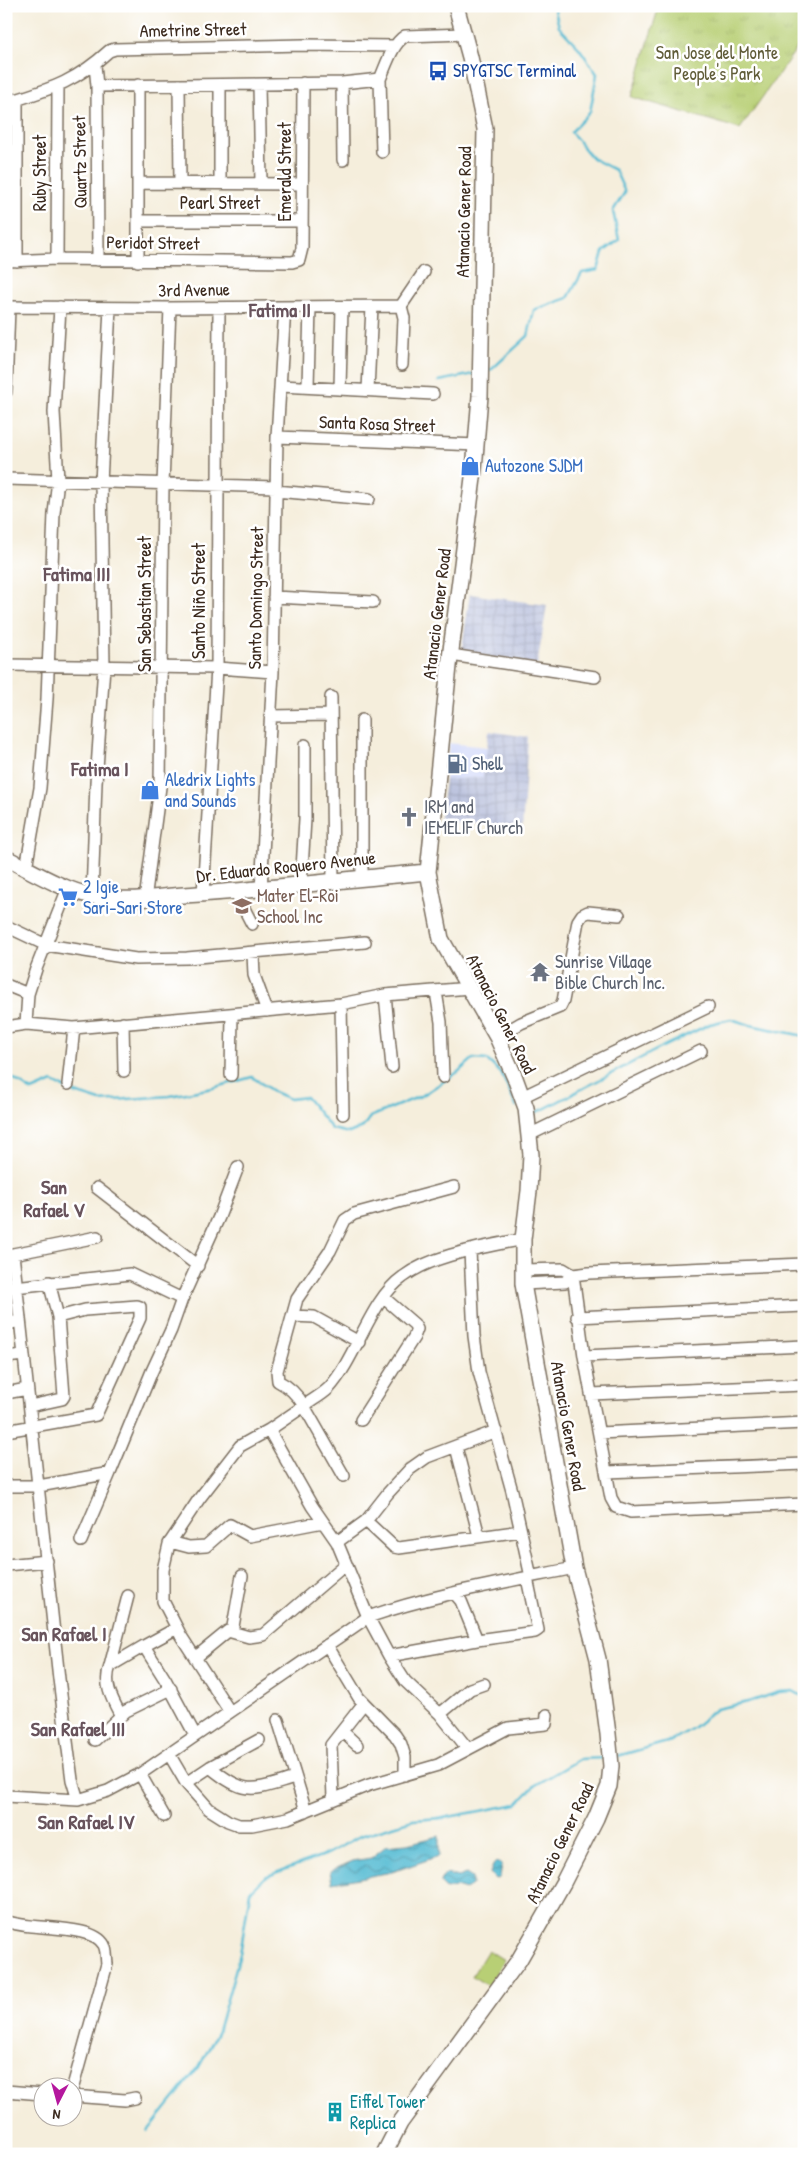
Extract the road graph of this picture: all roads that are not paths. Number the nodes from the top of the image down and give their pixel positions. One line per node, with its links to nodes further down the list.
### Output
1 (456, 6): 2 (main road, Atanacio Gener Road)
2 (465, 34): 3 (street); 48 (main road, Atanacio Gener Road)
3 (395, 46): 4 (street, Ametrine Street); 5 (street)
4 (95, 64): 12 (street, Ametrine Street); 13 (street, Quartz Street)
5 (380, 80): 7 (street); 15 (street)
6 (303, 83): 7 (street); 11 (street); 21 (street, Emerald Street)
7 (342, 83): 16 (street)
8 (220, 84): 10 (street); 11 (street); 20 (street)
9 (138, 85): 10 (street); 13 (street); 18 (street)
10 (179, 85): 19 (street)
11 (259, 85): 17 (street)
12 (58, 86): 14 (street, Ametrine Street); 24 (street, Ruby Street)
13 (97, 86): 25 (street, Quartz Street)
14 (12, 101): 27 (street)
15 (382, 152)
16 (343, 160)
17 (261, 182): 20 (street); 21 (street)
18 (138, 183): 19 (street); 22 (street)
19 (180, 183): 20 (street)
20 (220, 183)
21 (302, 184): 23 (street, Emerald Street)
22 (138, 221): 23 (street, Pearl Street); 28 (street)
23 (302, 221): 26 (street, Emerald Street)
24 (57, 259): 25 (street, Peridot Street); 27 (street, Peridot Street)
25 (98, 260): 28 (street, Peridot Street)
26 (299, 260): 28 (street, Peridot Street)
27 (12, 261)
28 (138, 261)
29 (424, 272): 30 (street)
30 (401, 306): 36 (street, 3rd Avenue); 40 (street)
31 (8, 307): 32 (street, 3rd Avenue); 45 (street)
32 (60, 307): 37 (street, 3rd Avenue); 50 (street)
33 (285, 307): 34 (street, 3rd Avenue); 39 (street, 3rd Avenue); 41 (street, Santo Domingo Street)
34 (310, 307): 35 (street, 3rd Avenue); 42 (street)
35 (342, 307): 36 (street, 3rd Avenue); 43 (street)
36 (372, 307): 44 (street)
37 (110, 308): 38 (street, 3rd Avenue); 51 (street)
38 (170, 308): 39 (street, 3rd Avenue); 52 (street, San Sebastian Street)
39 (219, 308): 53 (street, Santo Niño Street)
40 (402, 365)
41 (282, 386): 42 (street); 47 (street, Santo Domingo Street)
42 (308, 386): 43 (street)
43 (340, 388): 44 (street)
44 (368, 390): 46 (street)
45 (6, 392)
46 (434, 394)
47 (276, 437): 48 (street, Santa Rosa Street); 54 (street, Santo Domingo Street)
48 (477, 445): 58 (main road, Atanacio Gener Road)
49 (6, 479): 50 (street)
50 (58, 480): 51 (street); 59 (street)
51 (101, 482): 52 (street); 61 (street)
52 (163, 484): 53 (street); 62 (street, San Sebastian Street)
53 (218, 485): 54 (street); 63 (street, Santo Niño Street)
54 (276, 489): 55 (street); 56 (street, Santo Domingo Street)
55 (369, 498)
56 (274, 597): 57 (street); 64 (street, Santo Domingo Street)
57 (372, 602)
58 (451, 655): 65 (street); 73 (main road, Atanacio Gener Road)
59 (49, 664): 60 (street); 61 (street); 72 (street)
60 (6, 665)
61 (104, 666): 62 (street); 81 (street)
62 (162, 667): 63 (street); 82 (street, San Sebastian Street)
63 (217, 668): 64 (street); 80 (street, Santo Niño Street)
64 (273, 672): 68 (street, Santo Domingo Street)
65 (595, 678)
66 (331, 697): 67 (street)
67 (331, 715): 68 (street); 75 (street)
68 (270, 716): 78 (street, Santo Domingo Street)
69 (362, 720): 74 (street)
70 (305, 745): 76 (street)
71 (6, 858): 72 (main road, Dr. Eduardo Roquero Avenue)
72 (26, 868): 77 (main road, Dr. Eduardo Roquero Avenue)
73 (428, 872): 74 (main road, Dr. Eduardo Roquero Avenue); 90 (main road, Atanacio Gener Road)
74 (362, 878): 75 (main road, Dr. Eduardo Roquero Avenue)
75 (333, 880): 76 (main road, Dr. Eduardo Roquero Avenue)
76 (301, 886): 78 (main road, Dr. Eduardo Roquero Avenue)
77 (68, 888): 81 (main road, Dr. Eduardo Roquero Avenue); 87 (street)
78 (261, 890): 79 (main road, Dr. Eduardo Roquero Avenue)
79 (235, 892): 80 (main road, Dr. Eduardo Roquero Avenue); 84 (street)
80 (203, 894): 82 (main road, Dr. Eduardo Roquero Avenue)
81 (92, 896): 82 (main road, Dr. Eduardo Roquero Avenue)
82 (145, 900)
83 (619, 915): 102 (street)
84 (252, 924)
85 (6, 926): 87 (street)
86 (365, 942): 88 (street)
87 (46, 945): 88 (street); 92 (street)
88 (253, 953): 96 (street)
89 (6, 984): 92 (street)
90 (470, 988): 91 (street); 102 (main road, Atanacio Gener Road)
91 (436, 992): 93 (street); 107 (street)
92 (28, 994): 99 (street)
93 (385, 996): 94 (street); 104 (street)
94 (341, 1004): 96 (street); 109 (street)
95 (708, 1007): 110 (street)
96 (267, 1011): 97 (street)
97 (232, 1014): 98 (street); 106 (street)
98 (123, 1023): 101 (street); 105 (street)
99 (26, 1024): 100 (street); 101 (street)
100 (6, 1027)
101 (74, 1028): 108 (street)
102 (496, 1037): 110 (main road, Atanacio Gener Road)
103 (701, 1051): 110 (street)
104 (392, 1067)
105 (124, 1071)
106 (231, 1075)
107 (443, 1077)
108 (68, 1084)
109 (342, 1114)
110 (526, 1115): 115 (main road, Atanacio Gener Road)
111 (238, 1167): 119 (street)
112 (454, 1187): 127 (street)
113 (97, 1188): 119 (street)
114 (97, 1237): 117 (street)
115 (523, 1239): 116 (street); 121 (main road, Atanacio Gener Road)
116 (470, 1251): 124 (street); 148 (street)
117 (10, 1254): 123 (street)
118 (804, 1264): 120 (street)
119 (198, 1266): 125 (street)
120 (573, 1275): 121 (street); 129 (street)
121 (523, 1277): 168 (main road, Atanacio Gener Road)
122 (49, 1282): 123 (street); 125 (street); 128 (street)
123 (12, 1287): 130 (street)
124 (384, 1298): 132 (street); 143 (street)
125 (182, 1299): 153 (street)
126 (804, 1306): 129 (street)
127 (292, 1316): 132 (street); 142 (street)
128 (58, 1317): 141 (street); 145 (street)
129 (577, 1317): 136 (street)
130 (20, 1321): 131 (street); 134 (street)
131 (6, 1324)
132 (359, 1342): 142 (street)
133 (804, 1346): 136 (street)
134 (24, 1355): 135 (street); 138 (street)
135 (6, 1356)
136 (584, 1356): 140 (street)
137 (804, 1385): 140 (street)
138 (27, 1389): 139 (street); 141 (street)
139 (6, 1393)
140 (591, 1394): 149 (street)
141 (30, 1406): 145 (street)
142 (304, 1406): 146 (street); 154 (street)
143 (361, 1420)
144 (804, 1423): 149 (street)
145 (33, 1427): 147 (street); 156 (street)
146 (269, 1430): 159 (street); 163 (street)
147 (6, 1431)
148 (496, 1431): 150 (street); 160 (street)
149 (599, 1433): 152 (street)
150 (456, 1447): 158 (street); 161 (street)
151 (804, 1464): 152 (street)
152 (607, 1472): 157 (street)
153 (110, 1473): 156 (street); 162 (street)
154 (344, 1476)
155 (6, 1486): 156 (street)
156 (39, 1486): 165 (street)
157 (804, 1504)
158 (366, 1521): 161 (street); 164 (street)
159 (323, 1522): 163 (street); 164 (street)
160 (521, 1531): 161 (street); 170 (street)
161 (479, 1536)
162 (81, 1541)
163 (170, 1542): 174 (street)
164 (337, 1542): 166 (street)
165 (47, 1561): 167 (street); 204 (street)
166 (346, 1564): 173 (street); 175 (street)
167 (6, 1565)
168 (574, 1568): 170 (street); 213 (main road, Atanacio Gener Road)
169 (242, 1576): 175 (street)
170 (529, 1577): 171 (street); 176 (street)
171 (454, 1594): 173 (street); 176 (street)
172 (128, 1596): 181 (street)
173 (368, 1617): 177 (street); 179 (street)
174 (177, 1628): 178 (street); 180 (street)
175 (232, 1632): 180 (street)
176 (477, 1640): 179 (street)
177 (327, 1645): 184 (street); 185 (street)
178 (144, 1646): 181 (street); 183 (street)
179 (389, 1656): 186 (street)
180 (196, 1658): 185 (street)
181 (110, 1666): 188 (street)
182 (484, 1684): 186 (street)
183 (171, 1689): 188 (street); 191 (street)
184 (364, 1703): 190 (street); 199 (street)
185 (230, 1712): 191 (street)
186 (440, 1714): 195 (street)
187 (547, 1715): 195 (street)
188 (121, 1716): 192 (street)
189 (278, 1720): 200 (street)
190 (342, 1731): 194 (street); 203 (street)
191 (195, 1735): 196 (street)
192 (95, 1740)
193 (259, 1740): 197 (street)
194 (357, 1745)
195 (468, 1749): 199 (street)
196 (169, 1754): 198 (street); 201 (street)
197 (210, 1766): 200 (street); 201 (street)
198 (140, 1774): 204 (street); 206 (street)
199 (405, 1775): 203 (street)
200 (296, 1778): 205 (street)
201 (186, 1783): 205 (street)
202 (6, 1796): 204 (street)
203 (332, 1798): 205 (street)
204 (78, 1800)
205 (306, 1811)
206 (164, 1816)
207 (6, 1921): 208 (street)
208 (75, 2078)
209 (6, 2091): 210 (street)
210 (32, 2093)
211 (82, 2097): 212 (street)
212 (135, 2098)
213 (384, 2154)

